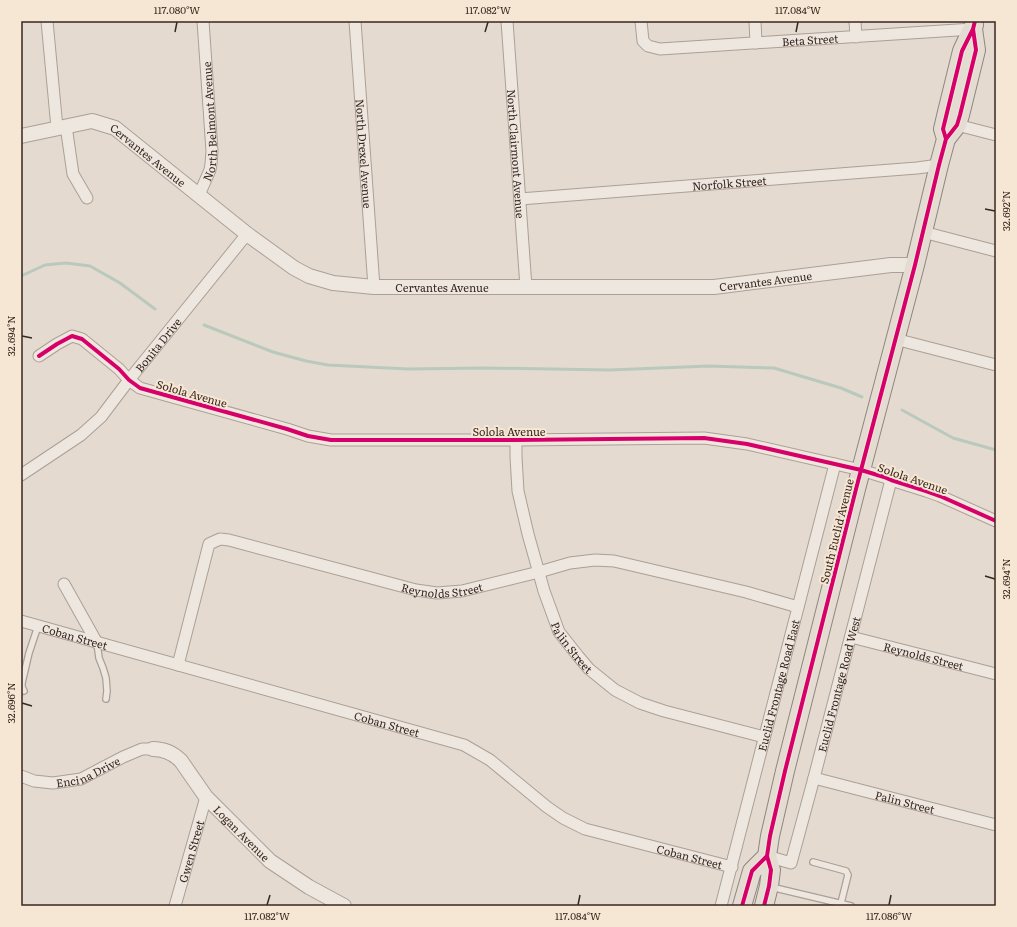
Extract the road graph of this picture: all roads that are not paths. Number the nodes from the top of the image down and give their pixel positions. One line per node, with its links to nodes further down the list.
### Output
1 (47, 21): 12 (street)
2 (203, 21): 17 (street, North Belmont Avenue)
3 (355, 21): 24 (street, North Drexel Avenue)
4 (507, 21): 19 (street, North Clairmont Avenue)
5 (641, 21): 10 (street, Beta Street)
6 (755, 21): 10 (street)
7 (855, 21): 9 (street)
8 (974, 25): 9 (street, Beta Street); 11 (main road); 15 (main road)
9 (856, 37): 10 (street, Beta Street)
10 (756, 43)
11 (957, 125): 13 (street); 15 (main road)
12 (61, 127): 14 (street, Cervantes Avenue); 17 (street, Cervantes Avenue); 18 (street)
13 (996, 135)
14 (21, 136)
15 (946, 139): 16 (main road, South Euclid Avenue)
16 (939, 165): 19 (street, Norfolk Street); 20 (main road, South Euclid Avenue)
17 (200, 195): 21 (street, Cervantes Avenue)
18 (87, 198)
19 (520, 199): 25 (street, North Clairmont Avenue)
20 (923, 232): 22 (street); 23 (main road, South Euclid Avenue)
21 (247, 234): 24 (street, Cervantes Avenue); 29 (street, Bonita Drive)
22 (996, 251)
23 (915, 265): 25 (street, Cervantes Avenue); 26 (main road, South Euclid Avenue)
24 (374, 287): 25 (street, Cervantes Avenue)
25 (526, 287)
26 (896, 339): 28 (street); 32 (main road, South Euclid Avenue)
27 (39, 356): 29 (street, Solola Avenue)
28 (996, 365)
29 (129, 380): 30 (street, Solola Avenue); 33 (street, Bonita Drive)
30 (516, 440): 31 (street, Solola Avenue); 36 (street, Palin Street)
31 (835, 464): 32 (street, Solola Avenue); 38 (street, Euclid Frontage Road East)
32 (860, 470): 34 (street, Solola Avenue); 53 (main road, South Euclid Avenue)
33 (21, 475)
34 (891, 480): 35 (street, Solola Avenue); 41 (street, Euclid Frontage Road West)
35 (996, 521)
36 (539, 572): 38 (street, Reynolds Street); 43 (street, Reynolds Street); 47 (street, Palin Street)
37 (64, 584): 42 (street)
38 (798, 607): 47 (street, Euclid Frontage Road East)
39 (21, 621): 40 (street, Coban Street)
40 (38, 626): 42 (street, Coban Street); 45 (lane)
41 (851, 637): 44 (street, Reynolds Street); 50 (street, Euclid Frontage Road West)
42 (97, 643): 43 (street, Coban Street); 46 (lane)
43 (178, 665): 55 (street, Coban Street)
44 (996, 674)
45 (24, 691)
46 (106, 699)
47 (764, 737): 55 (street, Euclid Frontage Road East)
48 (153, 748): 49 (street, Encina Drive); 51 (street, Logan Avenue)
49 (21, 776)
50 (814, 778): 52 (street, Palin Street); 53 (street, Euclid Frontage Road West)
51 (206, 797): 58 (street, Gwen Street); 59 (street, Logan Avenue)
52 (996, 825)
53 (767, 856): 56 (main road, South Euclid Avenue); 61 (main road)
54 (813, 862): 57 (lane)
55 (732, 867): 60 (street, Euclid Frontage Road East)
56 (769, 886): 57 (lane); 62 (main road, South Euclid Avenue)
57 (840, 903): 63 (lane)
58 (175, 906)
59 (344, 906)
60 (721, 906)
61 (742, 906)
62 (764, 906)
63 (851, 906)

